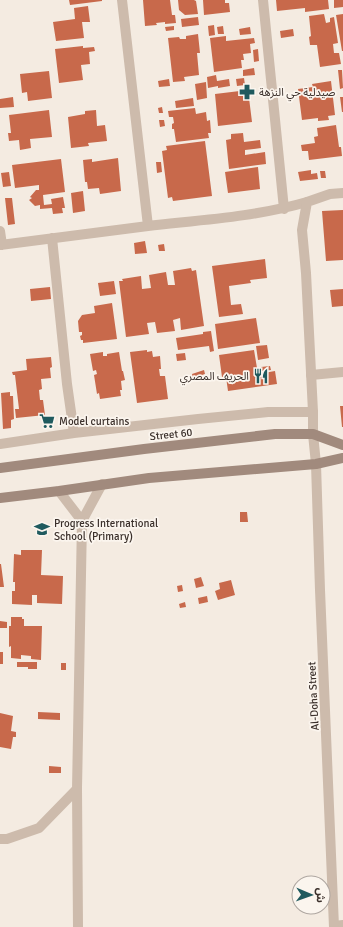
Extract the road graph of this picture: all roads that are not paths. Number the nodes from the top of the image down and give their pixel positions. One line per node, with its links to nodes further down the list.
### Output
1 (122, 0): 6 (street)
2 (263, 0): 5 (street)
3 (343, 193): 4 (street)
4 (306, 202): 5 (street); 11 (street, Al-Doha Street)
5 (284, 209): 6 (street)
6 (148, 226): 8 (street)
7 (0, 231): 9 (street)
8 (52, 238): 9 (street); 13 (street)
9 (1, 245)
10 (343, 372): 11 (street)
11 (311, 375): 12 (street, Al-Doha Street)
12 (313, 412): 13 (street); 14 (street, Al-Doha Street)
13 (74, 433): 15 (street)
14 (313, 434): 16 (main road, Street 60); 18 (street, Al-Doha Street); 19 (main road, Street 60)
15 (0, 444)
16 (343, 445)
17 (343, 458): 18 (main road)
18 (316, 464): 20 (main road); 26 (street, Al-Doha Street)
19 (0, 468)
20 (102, 484): 21 (main road); 23 (street)
21 (59, 491): 22 (main road); 23 (street)
22 (0, 498)
23 (82, 521): 24 (street)
24 (77, 789): 25 (street); 27 (street)
25 (0, 839)
26 (337, 926)
27 (78, 927)

